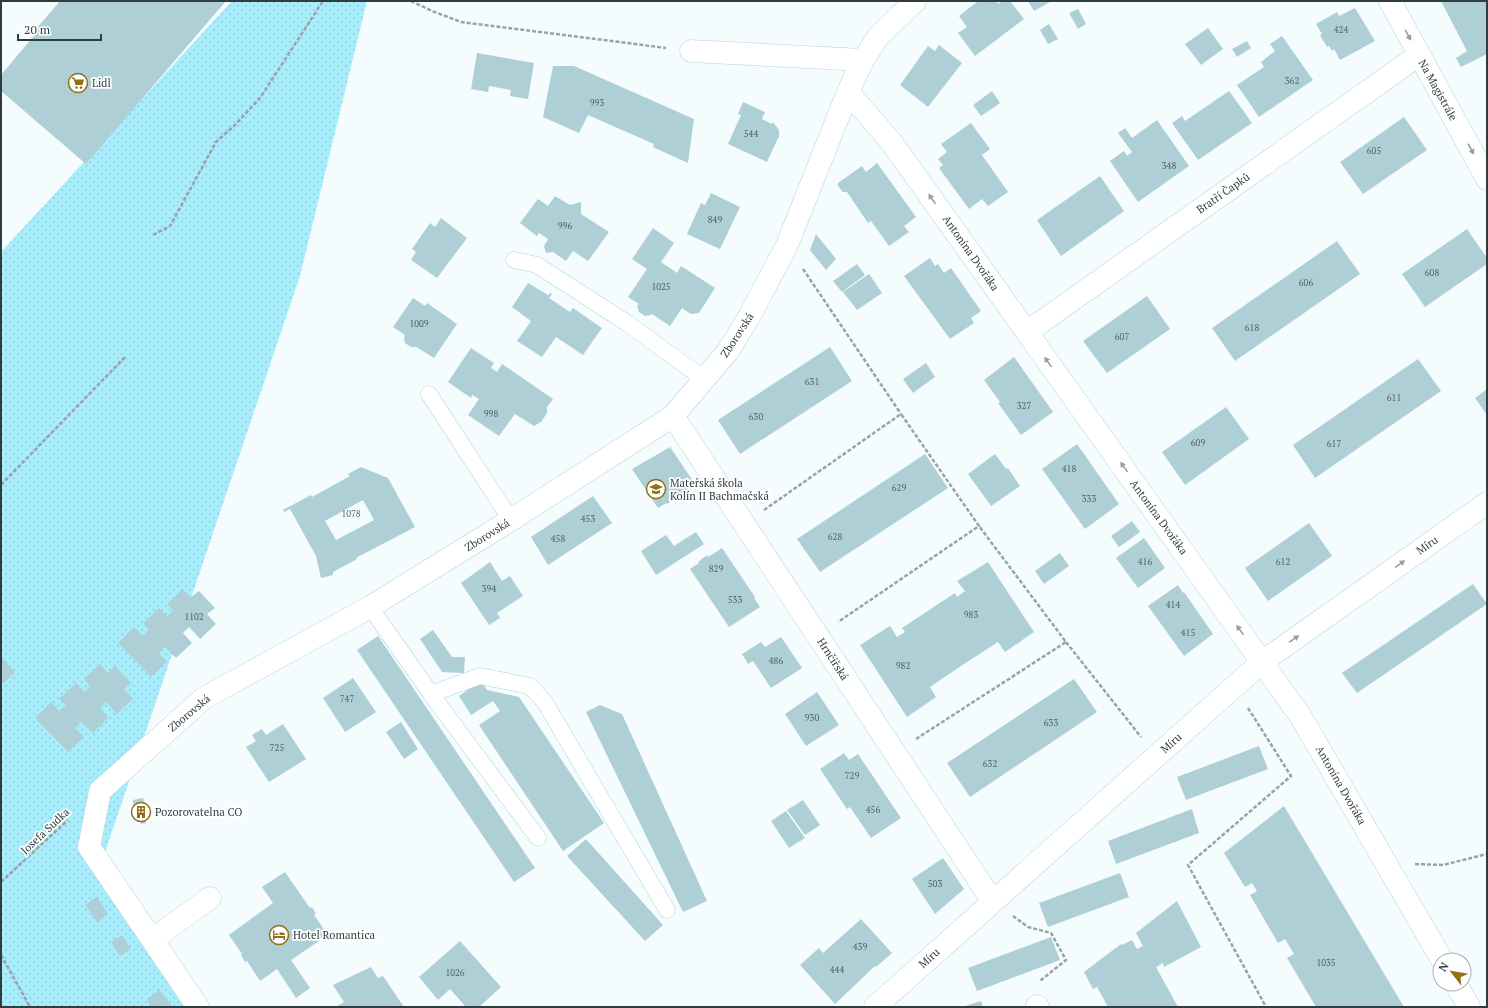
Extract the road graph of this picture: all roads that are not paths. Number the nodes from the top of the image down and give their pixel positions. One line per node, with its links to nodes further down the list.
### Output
1 (915, 1): 5 (street, Zborovská)
2 (1390, 1): 4 (street, Na Magistrále, one-way to 4)
3 (691, 52): 5 (street)
4 (1418, 55): 7 (street, Na Magistrále, one-way to 7); 9 (street, Bratří Čapků)
5 (863, 60): 6 (street, Zborovská)
6 (848, 92): 9 (street, Antonína Dvořáka, one-way to 6); 10 (street, Zborovská)
7 (1487, 179)
8 (514, 260): 10 (lane)
9 (1027, 332): 16 (street, Antonína Dvořáka, one-way to 9)
10 (704, 379): 12 (street, Zborovská)
11 (429, 394): 14 (lane)
12 (673, 416): 14 (street, Zborovská); 20 (street, Hrnčířská)
13 (1487, 503): 16 (street, Míru, one-way to 13)
14 (511, 520): 15 (street, Zborovská)
15 (370, 607): 17 (lane); 22 (street, Zborovská)
16 (1262, 662): 20 (street, Míru); 23 (street, Antonína Dvořáka)
17 (431, 694): 18 (lane); 21 (lane)
18 (538, 838)
19 (210, 898): 22 (street)
20 (993, 902): 26 (street, Míru)
21 (667, 910)
22 (152, 939): 25 (street, Zborovská)
23 (1437, 952)
24 (1461, 992): 27 (street)
25 (198, 1007)
26 (875, 1007)
27 (1469, 1007)

